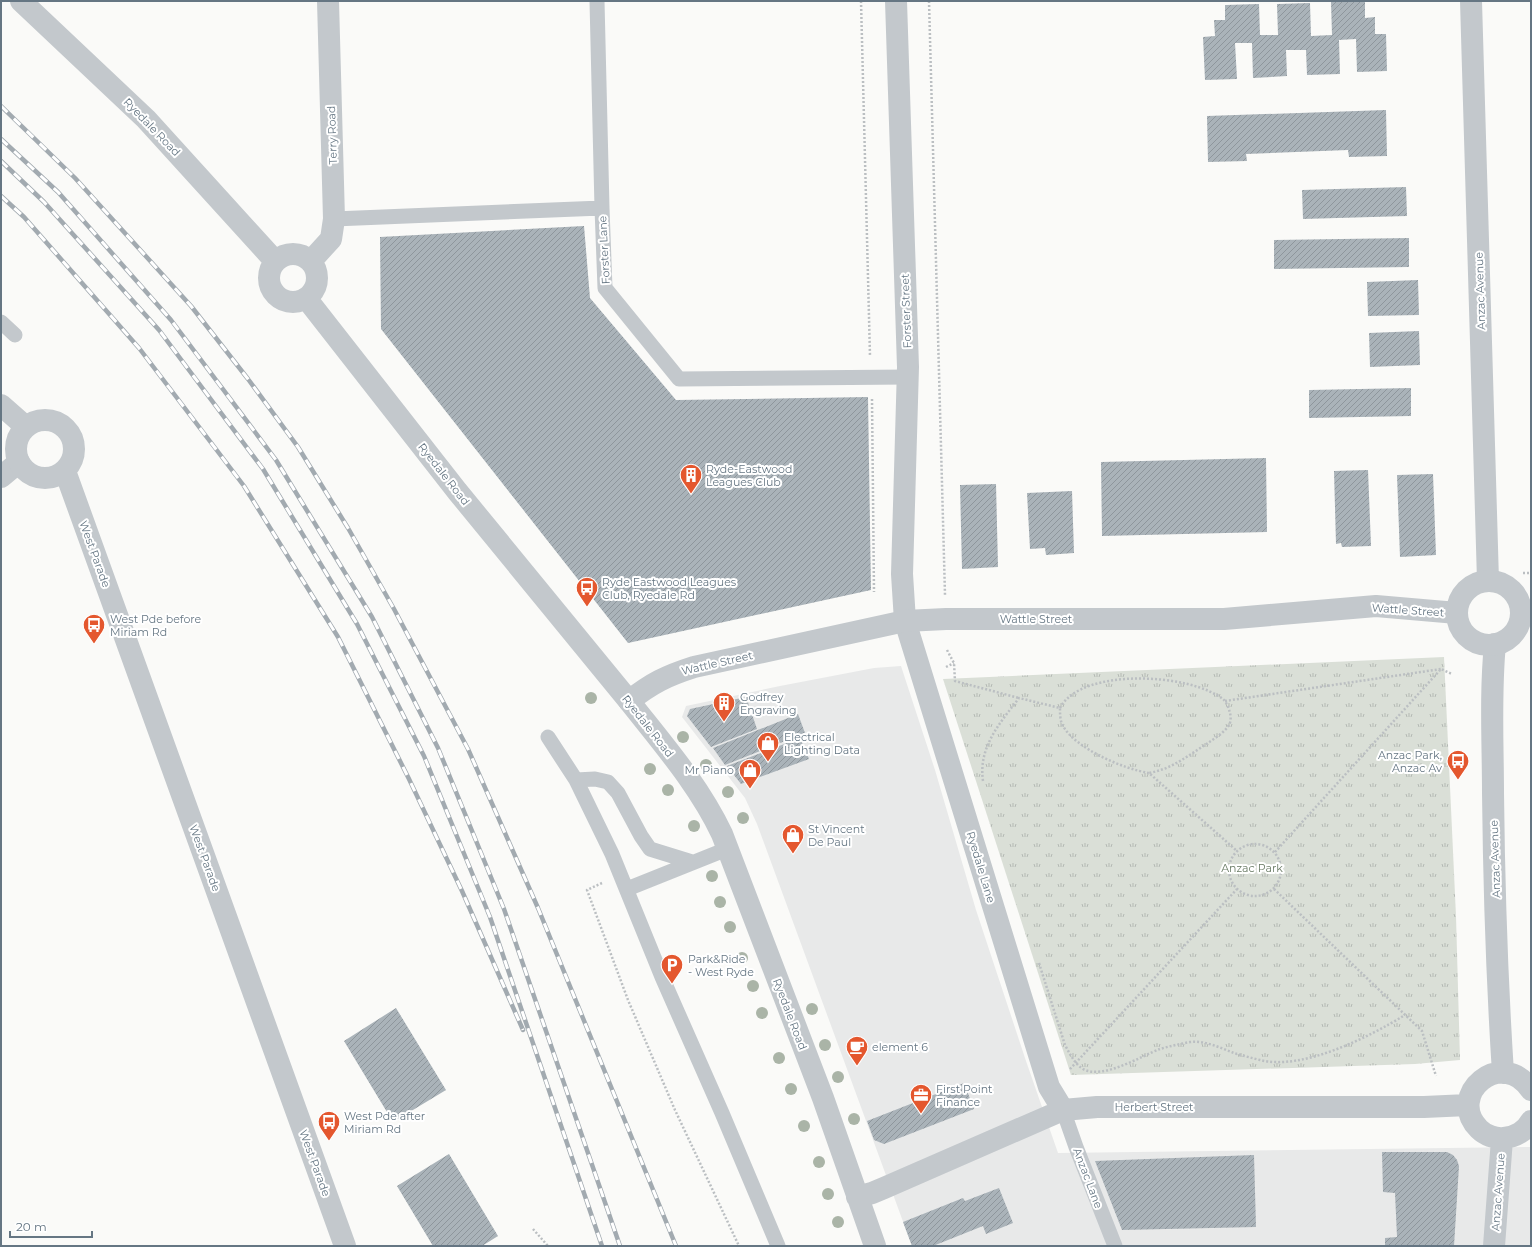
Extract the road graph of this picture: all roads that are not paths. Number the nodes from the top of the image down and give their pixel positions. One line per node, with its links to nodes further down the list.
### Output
1 (21, 1): 8 (street, Ryedale Road)
2 (328, 1): 7 (street, Terry Road)
3 (597, 1): 6 (lane)
4 (896, 1): 13 (street, Forster Street)
5 (1471, 1): 19 (street, Anzac Avenue)
6 (602, 208): 7 (lane, Forster Lane); 13 (lane, Forster Lane)
7 (334, 219): 9 (street, Terry Road)
8 (275, 261): 9 (street); 10 (street)
9 (311, 261): 10 (street)
10 (306, 298): 24 (street, Ryedale Road)
11 (1, 322): 12 (lane)
12 (15, 335)
13 (908, 377): 22 (street, Forster Street)
14 (1, 405): 15 (street)
15 (26, 428): 16 (street); 17 (street)
16 (19, 462): 17 (street); 18 (street)
17 (65, 471): 37 (street, West Parade)
18 (1, 477)
19 (1488, 581): 20 (street); 21 (street)
20 (1457, 613): 22 (street, Wattle Street); 23 (street)
21 (1526, 614): 23 (street)
22 (904, 621): 24 (street, Wattle Street); 33 (street, Ryedale Lane)
23 (1495, 644): 30 (street, Anzac Avenue)
24 (629, 701): 27 (street, Ryedale Road)
25 (548, 737): 26 (lane)
26 (576, 780): 28 (lane); 29 (lane)
27 (727, 849): 28 (lane); 36 (street, Ryedale Road)
28 (692, 862): 29 (lane)
29 (624, 882): 38 (lane)
30 (1503, 1073): 31 (street); 32 (street)
31 (1531, 1090)
32 (1468, 1105): 33 (street, Herbert Street); 35 (street)
33 (1063, 1110): 36 (street, Herbert Street); 40 (lane, Anzac Lane)
34 (1531, 1121): 35 (street)
35 (1502, 1139): 41 (street, Anzac Avenue)
36 (857, 1197): 39 (street, Ryedale Road)
37 (345, 1246)
38 (778, 1246)
39 (875, 1246)
40 (1115, 1246)
41 (1494, 1246)

